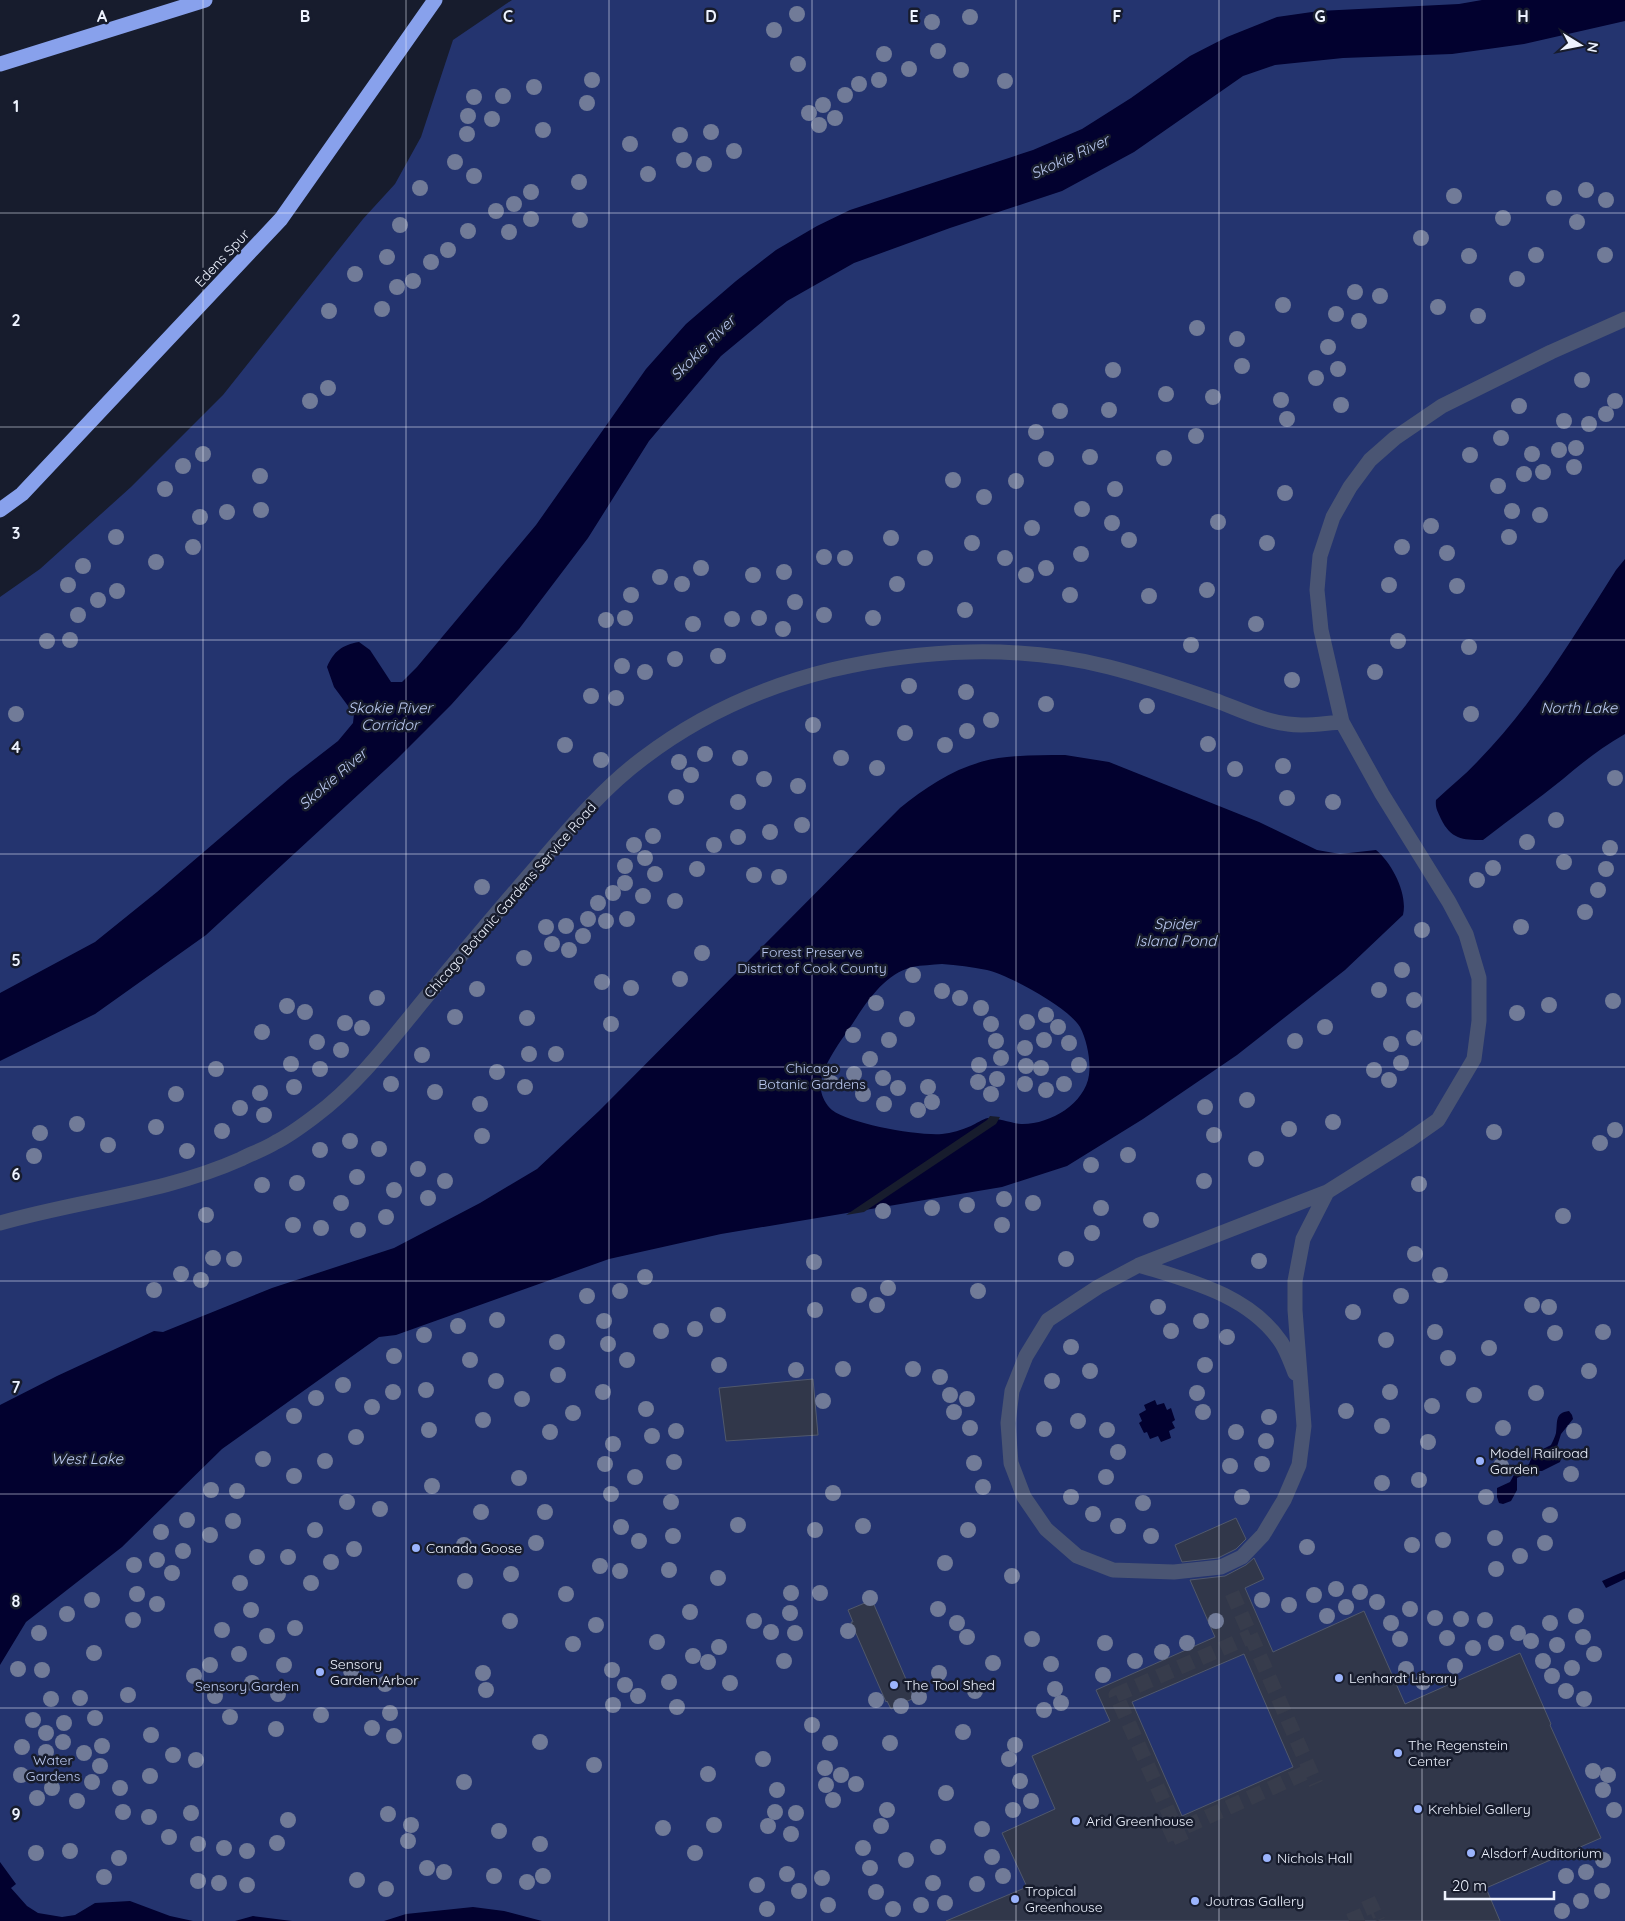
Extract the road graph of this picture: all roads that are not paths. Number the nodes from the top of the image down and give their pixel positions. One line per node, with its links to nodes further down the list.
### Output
1 (205, 0): 3 (highway)
2 (435, 0): 5 (highway, Edens Spur)
3 (0, 64)
4 (1625, 319): 6 (lane)
5 (0, 510)
6 (1342, 722): 7 (lane); 8 (lane, Chicago Botanic Gardens Service Road)
7 (1327, 1192): 9 (lane); 10 (lane)
8 (0, 1224)
9 (1139, 1265): 10 (lane); 10 (lane)
10 (1300, 1384)

